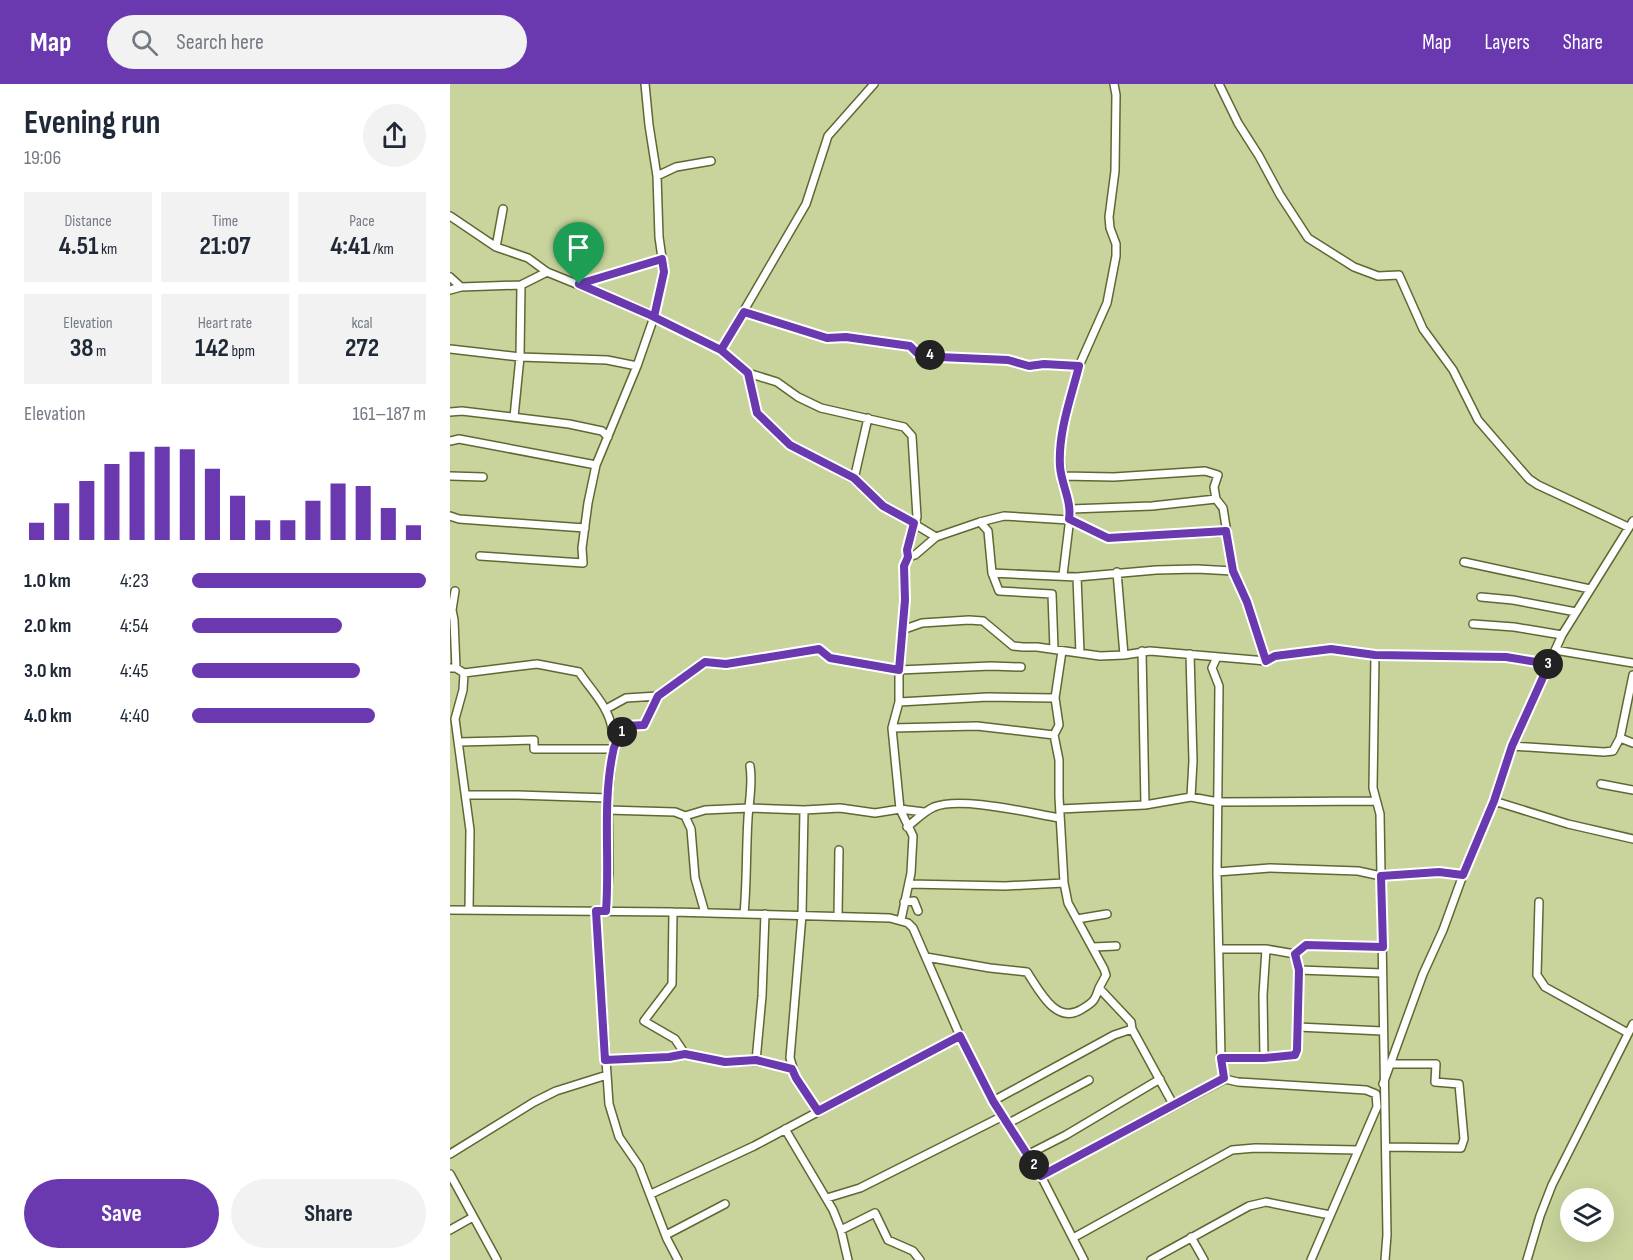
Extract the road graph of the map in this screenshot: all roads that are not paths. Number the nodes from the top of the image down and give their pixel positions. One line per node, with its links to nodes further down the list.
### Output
1 (645, 84): 6 (street)
2 (874, 84): 17 (street)
3 (1114, 84): 23 (street)
4 (1219, 84): 41 (street)
5 (711, 161): 6 (street)
6 (657, 176): 10 (street)
7 (503, 209): 9 (street)
8 (450, 216): 9 (street)
9 (496, 247): 11 (street)
10 (662, 259): 13 (street); 18 (street)
11 (547, 272): 13 (street); 14 (street)
12 (450, 277): 15 (street)
13 (579, 284): 18 (street)
14 (521, 285): 15 (street); 21 (street)
15 (461, 287): 16 (street)
16 (450, 290)
17 (744, 312): 20 (street); 23 (street)
18 (654, 317): 20 (street); 22 (street)
19 (450, 349): 21 (street)
20 (721, 350): 24 (street)
21 (520, 357): 22 (street); 26 (street)
22 (637, 366): 28 (street)
23 (1079, 366): 32 (street)
24 (748, 373): 27 (street); 34 (street)
25 (450, 412): 26 (street)
26 (514, 417): 28 (street)
27 (868, 418): 34 (street); 40 (street)
28 (608, 437): 30 (street)
29 (450, 441): 30 (street)
30 (596, 465): 42 (street)
31 (450, 476): 33 (street)
32 (1062, 476): 35 (street); 36 (street)
33 (483, 477)
34 (854, 478): 40 (street)
35 (1216, 499): 36 (street); 43 (street)
36 (1071, 509): 38 (street)
37 (450, 516): 42 (street)
38 (1069, 519): 39 (street); 43 (street); 51 (street)
39 (980, 522): 44 (street); 50 (street)
40 (914, 523): 44 (street); 46 (street)
41 (1631, 524): 53 (street)
42 (585, 528): 45 (street)
43 (1226, 531): 48 (street)
44 (936, 537): 46 (street)
45 (480, 556)
46 (908, 557): 59 (street)
47 (1464, 562): 53 (street)
48 (1233, 571): 49 (street); 70 (street)
49 (1117, 572): 52 (street); 67 (street)
50 (992, 573): 51 (street); 61 (street)
51 (1063, 575): 52 (street)
52 (1077, 577): 65 (street)
53 (1590, 589): 57 (street)
54 (455, 591): 56 (street)
55 (1480, 597): 57 (street)
56 (451, 610): 74 (street)
57 (1576, 612): 60 (street)
58 (1473, 624): 60 (street)
59 (902, 630): 61 (street); 75 (street)
60 (1562, 634): 62 (street)
61 (1054, 649): 63 (street)
62 (1555, 650): 71 (street); 72 (street)
63 (1062, 651): 65 (street); 79 (street)
64 (1142, 651): 66 (street); 67 (street); 101 (street)
65 (1080, 653): 67 (street)
66 (1190, 654): 69 (street); 97 (street)
67 (1124, 655)
68 (1375, 655): 70 (street); 72 (street); 98 (street)
69 (1217, 657): 70 (street); 100 (street)
70 (1266, 661)
71 (1633, 663)
72 (1549, 664): 90 (street)
73 (1020, 667): 75 (street)
74 (453, 668): 76 (street)
75 (899, 670): 78 (street); 80 (street)
76 (464, 674): 82 (street); 83 (street)
77 (1633, 675): 87 (street)
78 (658, 696): 83 (street); 86 (street)
79 (1054, 698): 80 (street); 85 (street)
80 (899, 702): 84 (street)
81 (450, 707): 82 (street)
82 (458, 708): 88 (street)
83 (606, 709): 86 (street)
84 (892, 728): 85 (street); 103 (street)
85 (1054, 735): 104 (street)
86 (621, 736): 91 (street)
87 (1620, 738): 89 (street); 90 (street)
88 (458, 742): 91 (street); 95 (street)
89 (1633, 743)
90 (1512, 746): 99 (street)
91 (613, 749): 96 (street)
92 (750, 766): 102 (street)
93 (1601, 784): 94 (street)
94 (1633, 790)
95 (466, 795): 96 (street); 121 (street)
96 (608, 798): 105 (street)
97 (1191, 798): 100 (street); 101 (street)
98 (1376, 801): 100 (street); 115 (street)
99 (1494, 801): 111 (street); 114 (street)
100 (1218, 802): 113 (street)
101 (1145, 805): 104 (street)
102 (749, 808): 106 (street); 108 (street); 127 (street)
103 (900, 809): 106 (street); 107 (street); 110 (street)
104 (1060, 809): 109 (street)
105 (607, 810): 108 (street); 123 (street)
106 (804, 810): 130 (street)
107 (924, 812): 109 (street); 110 (street)
108 (685, 816): 126 (street)
109 (1060, 818): 116 (street)
110 (907, 827): 117 (street)
111 (1633, 839)
112 (838, 850): 131 (street)
113 (1217, 872): 115 (street); 137 (street)
114 (1463, 875): 115 (street); 155 (street)
115 (1381, 876): 136 (street)
116 (1064, 883): 117 (street); 132 (street)
117 (909, 884): 118 (street)
118 (904, 902): 124 (street); 133 (street)
119 (1539, 902): 148 (street)
120 (450, 910): 121 (street)
121 (469, 910): 122 (street)
122 (596, 911): 123 (street); 153 (street)
123 (606, 911): 125 (street)
124 (918, 911)
125 (673, 912): 126 (street); 150 (street)
126 (705, 913): 127 (street)
127 (744, 914): 128 (street)
128 (765, 914): 130 (street); 154 (street)
129 (1107, 914): 132 (street)
130 (802, 915): 131 (street); 156 (street)
131 (838, 916): 133 (street)
132 (1077, 919): 135 (street)
133 (901, 920): 140 (street)
134 (1116, 946): 135 (street)
135 (1093, 947): 143 (street)
136 (1383, 947): 139 (street); 142 (street)
137 (1219, 949): 138 (street); 151 (street)
138 (1266, 949): 139 (street); 152 (street)
139 (1295, 954): 141 (street)
140 (926, 957): 143 (street); 149 (street)
141 (1299, 970): 142 (street); 145 (street)
142 (1382, 973): 147 (street)
143 (1099, 988): 146 (street)
144 (1633, 1024): 148 (street)
145 (1298, 1028): 147 (street); 152 (street)
146 (1132, 1029): 159 (street); 162 (street)
147 (1382, 1031): 161 (street)
148 (1628, 1033): 193 (street)
149 (960, 1036): 162 (street); 164 (street)
150 (685, 1054): 153 (street); 154 (street)
151 (1221, 1058): 152 (street); 158 (street)
152 (1264, 1058)
153 (605, 1060): 157 (street)
154 (756, 1060): 156 (street)
155 (1390, 1064): 161 (street); 168 (street)
156 (792, 1069): 164 (street)
157 (607, 1075): 170 (street); 174 (street)
158 (1224, 1078): 163 (street); 169 (street)
159 (1160, 1079): 163 (street); 171 (street)
160 (1089, 1080): 166 (street)
161 (1383, 1084): 168 (street)
162 (993, 1101): 165 (street)
163 (1174, 1106): 173 (street)
164 (818, 1111): 167 (street)
165 (1003, 1116): 166 (street); 175 (street)
166 (1007, 1124): 171 (street)
167 (785, 1129): 174 (street); 175 (street)
168 (1386, 1147): 192 (street)
169 (1358, 1150): 177 (street); 183 (street)
170 (450, 1154)
171 (1027, 1155): 173 (street)
172 (450, 1174): 178 (street)
173 (1041, 1176): 183 (street)
174 (651, 1194): 181 (street)
175 (827, 1198): 180 (street)
176 (725, 1204): 181 (street)
177 (1330, 1215): 182 (street); 191 (street)
178 (473, 1216): 179 (street); 184 (street)
179 (450, 1230)
180 (841, 1230): 186 (street); 187 (street)
181 (666, 1235): 185 (street)
182 (1191, 1237): 189 (street); 190 (street)
183 (1073, 1238): 188 (street)
184 (497, 1260)
185 (678, 1260)
186 (848, 1260)
187 (920, 1260)
188 (1084, 1260)
189 (1151, 1260)
190 (1204, 1260)
191 (1311, 1260)
192 (1385, 1260)
193 (1527, 1260)

